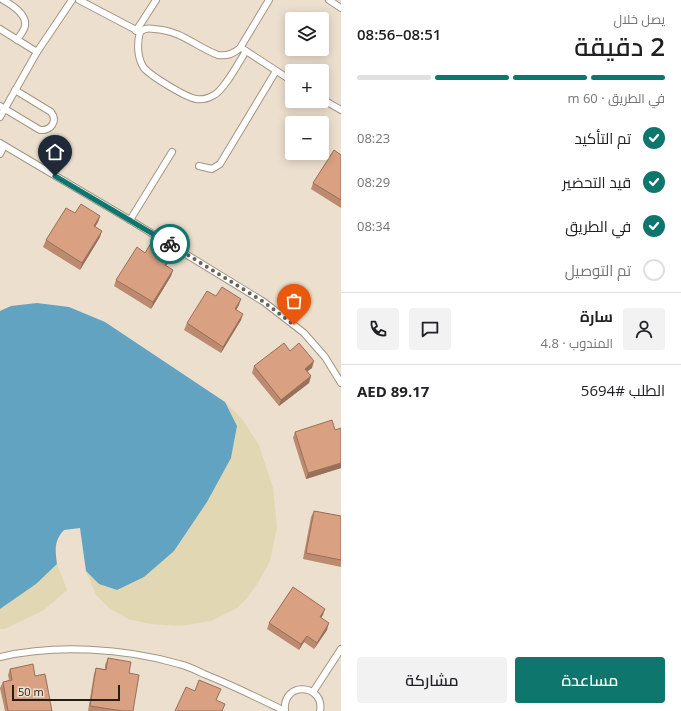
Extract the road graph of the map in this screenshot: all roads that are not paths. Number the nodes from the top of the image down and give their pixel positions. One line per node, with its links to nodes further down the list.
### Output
1 (3, 0): 10 (lane)
2 (72, 0): 13 (lane)
3 (79, 0): 9 (lane)
4 (156, 0): 9 (lane)
5 (269, 0): 11 (lane)
6 (329, 0): 7 (lane)
7 (341, 8)
8 (0, 29): 10 (lane)
9 (138, 32): 11 (lane); 12 (lane)
10 (17, 40): 13 (lane)
11 (240, 48): 12 (lane)
12 (246, 51): 14 (lane)
13 (37, 52): 16 (lane)
14 (276, 71): 15 (lane); 24 (lane)
15 (285, 77)
16 (15, 90): 18 (lane); 18 (lane)
17 (329, 103): 19 (lane)
18 (2, 107): 20 (lane)
19 (341, 110)
20 (0, 117)
21 (2, 145): 23 (lane); 25 (lane)
22 (172, 152): 25 (lane)
23 (0, 154)
24 (199, 166)
25 (130, 220): 26 (lane)
26 (341, 383)
27 (341, 649): 29 (lane)
28 (0, 657): 30 (lane)
29 (313, 692): 30 (lane); 31 (lane)
30 (285, 711)
31 (320, 711)

